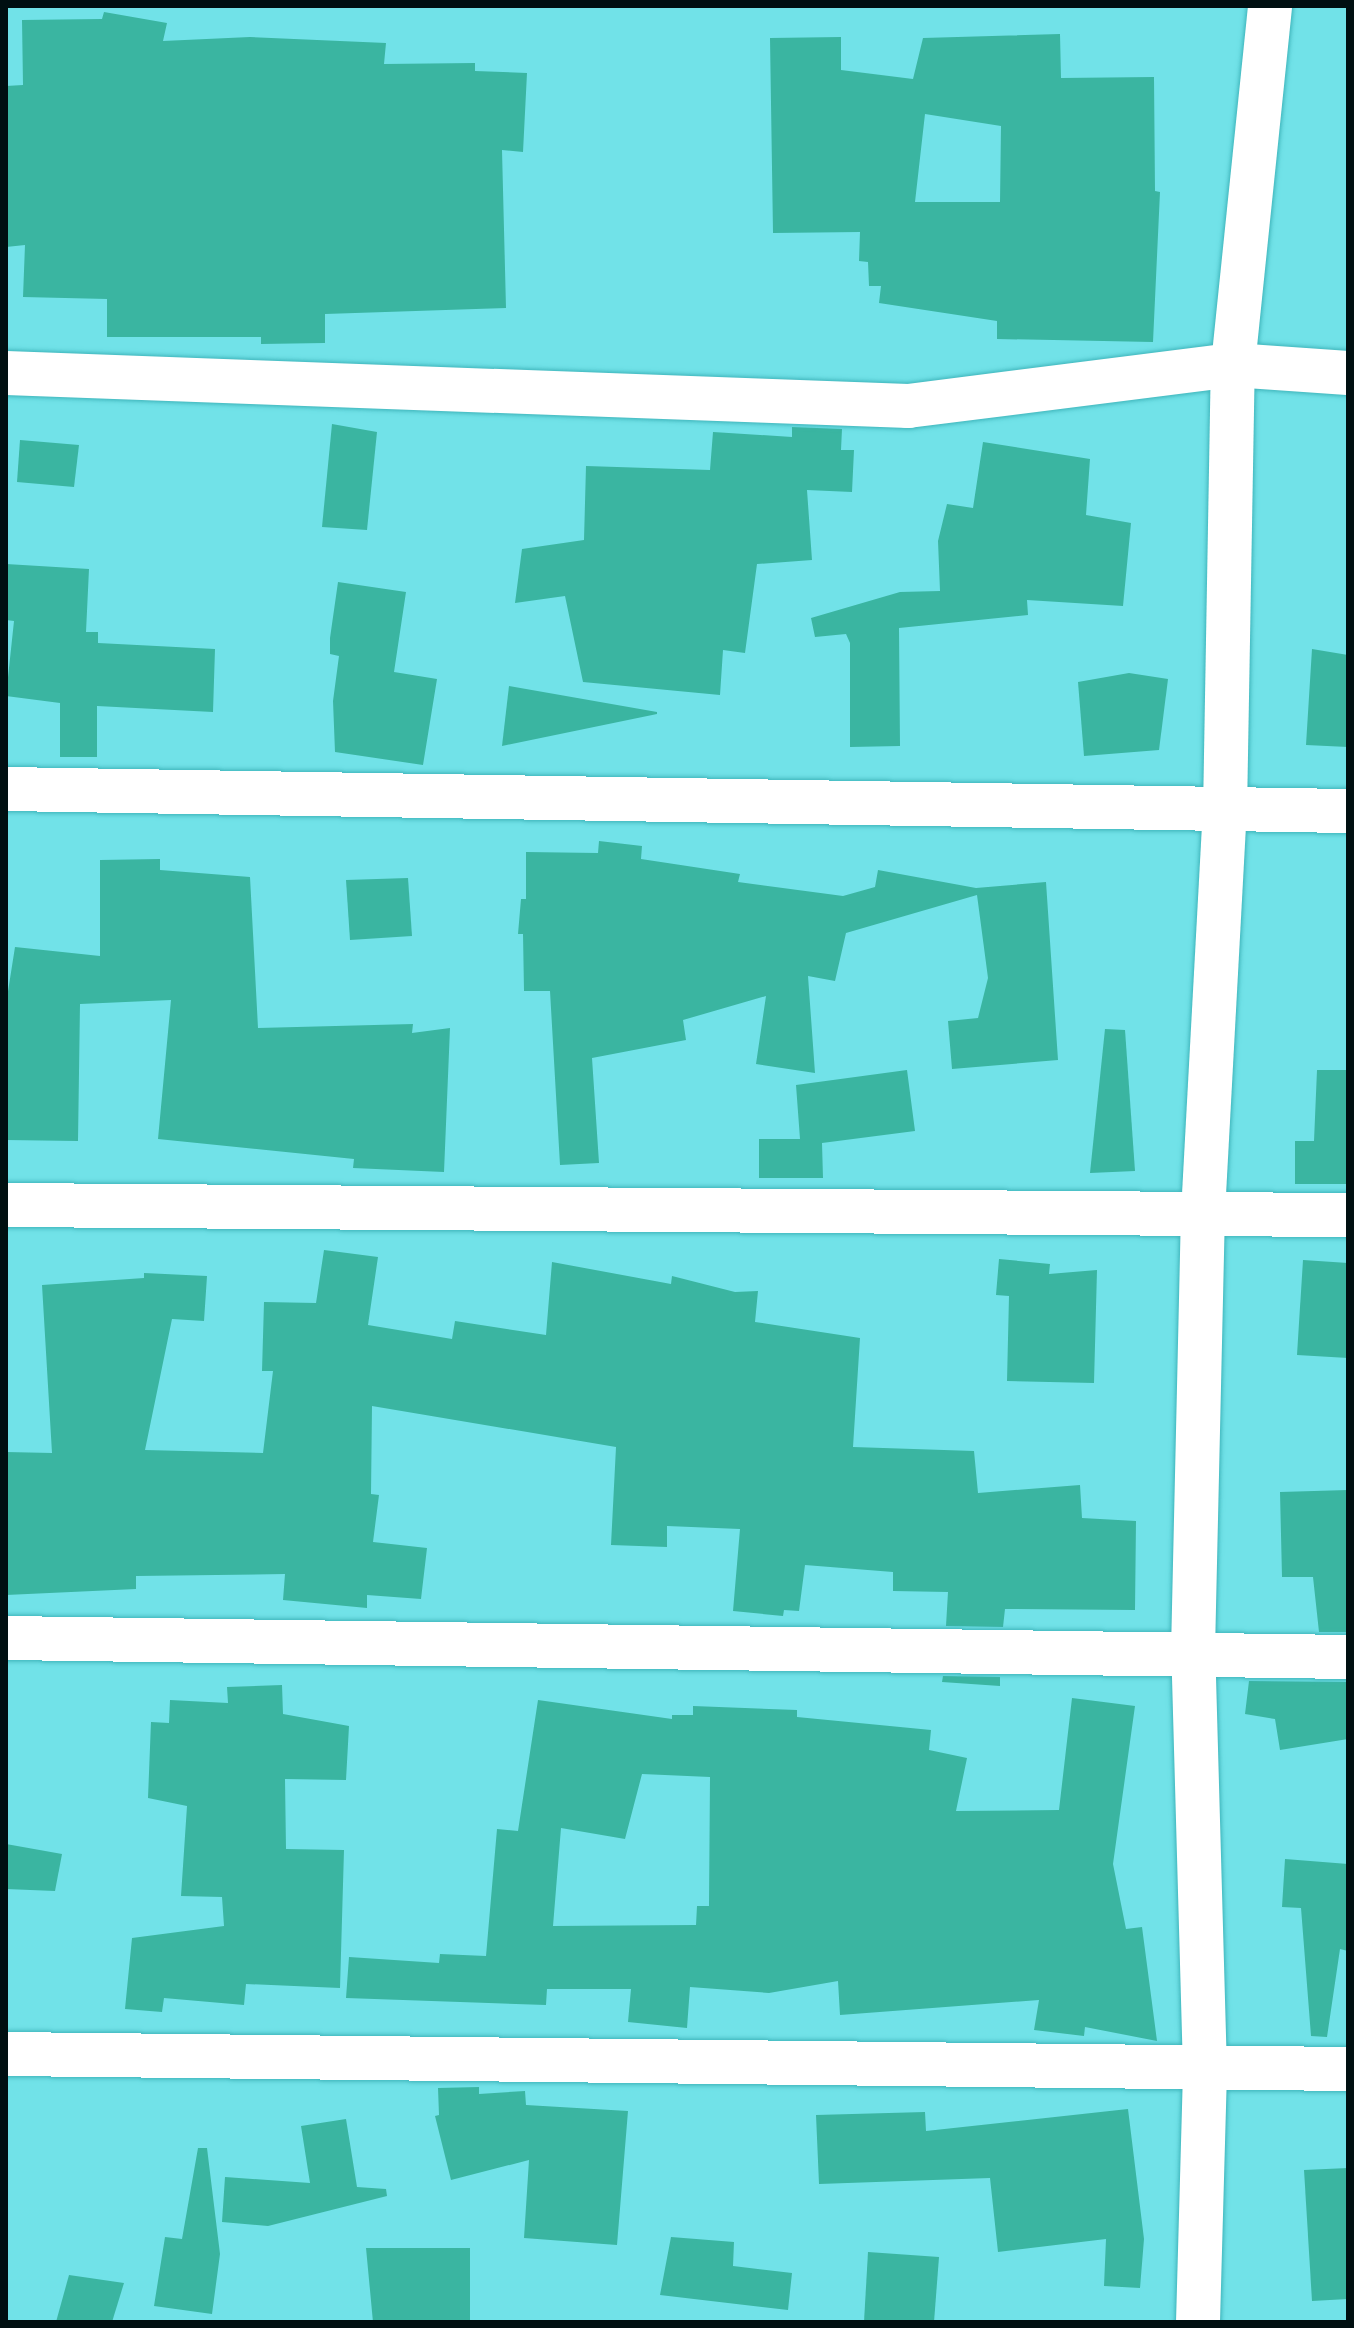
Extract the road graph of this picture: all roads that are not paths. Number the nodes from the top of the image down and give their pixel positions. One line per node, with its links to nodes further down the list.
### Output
1 (1270, 6): 2 (street)
2 (1233, 365): 3 (street); 4 (street); 7 (street)
3 (6, 373)
4 (1348, 373)
5 (6, 789): 7 (street)
6 (1348, 811): 7 (street)
7 (1225, 812): 9 (street)
8 (6, 1205): 9 (street)
9 (1203, 1213): 10 (street); 12 (street)
10 (1348, 1215)
11 (6, 1638): 12 (street)
12 (1193, 1651): 13 (street); 16 (street)
13 (1348, 1657)
14 (6, 2054): 16 (street)
15 (1348, 2069): 16 (street)
16 (1205, 2071): 17 (street)
17 (1198, 2322)

